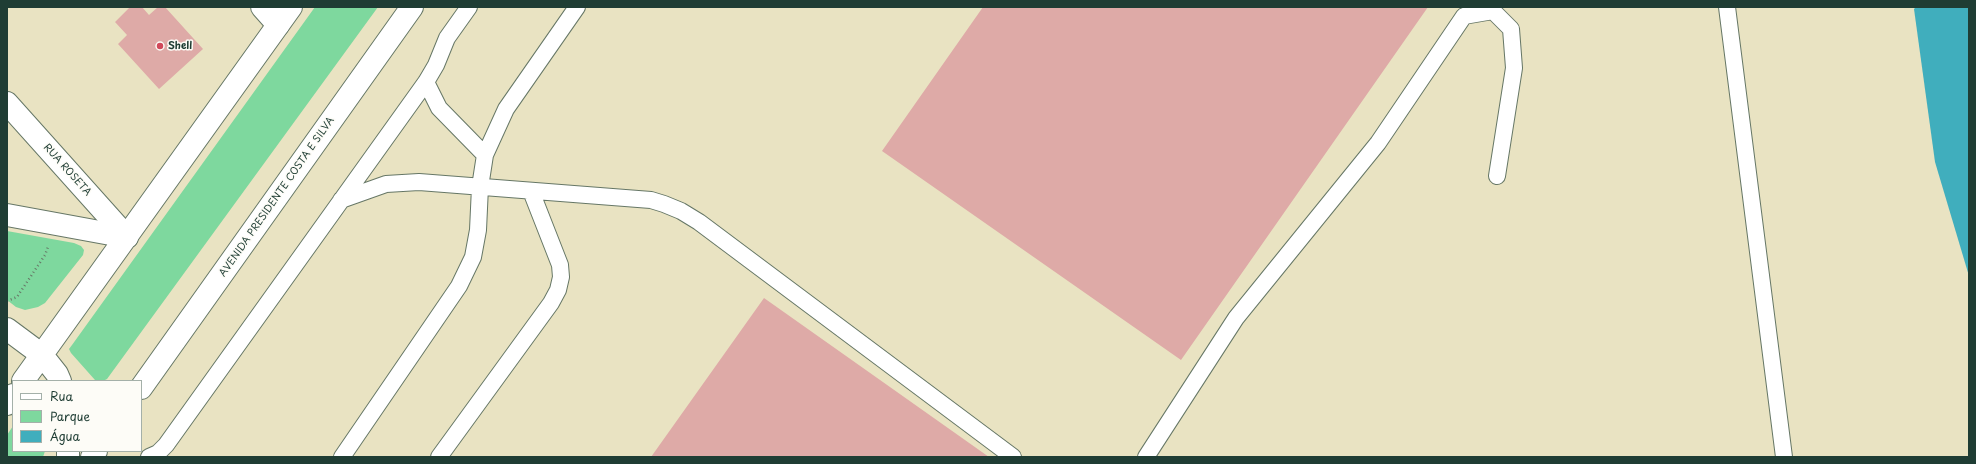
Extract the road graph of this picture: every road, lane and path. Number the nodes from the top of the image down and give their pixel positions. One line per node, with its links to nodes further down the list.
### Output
1 (262, 7): 7 (main road)
2 (291, 7): 7 (main road)
3 (412, 7): 21 (main road, AVENIDA PRESIDENTE COSTA E SILVA)
4 (469, 7): 8 (lane)
5 (577, 7): 10 (lane)
6 (1727, 7): 27 (lane)
7 (278, 26): 16 (main road)
8 (426, 82): 10 (lane); 14 (lane)
9 (7, 103): 16 (main road, RUA ROSETA)
10 (485, 155): 12 (lane)
11 (1497, 176): 26 (lane)
12 (480, 187): 13 (lane); 14 (lane); 23 (lane)
13 (531, 191): 24 (lane); 25 (lane)
14 (341, 200): 22 (lane)
15 (7, 216): 16 (main road)
16 (127, 237): 18 (main road)
17 (7, 329): 18 (main road)
18 (42, 355): 19 (main road); 20 (main road)
19 (24, 380)
20 (60, 380)
21 (142, 387)
22 (150, 457)
23 (342, 457)
24 (439, 457)
25 (1013, 457)
26 (1146, 457)
27 (1784, 457)

